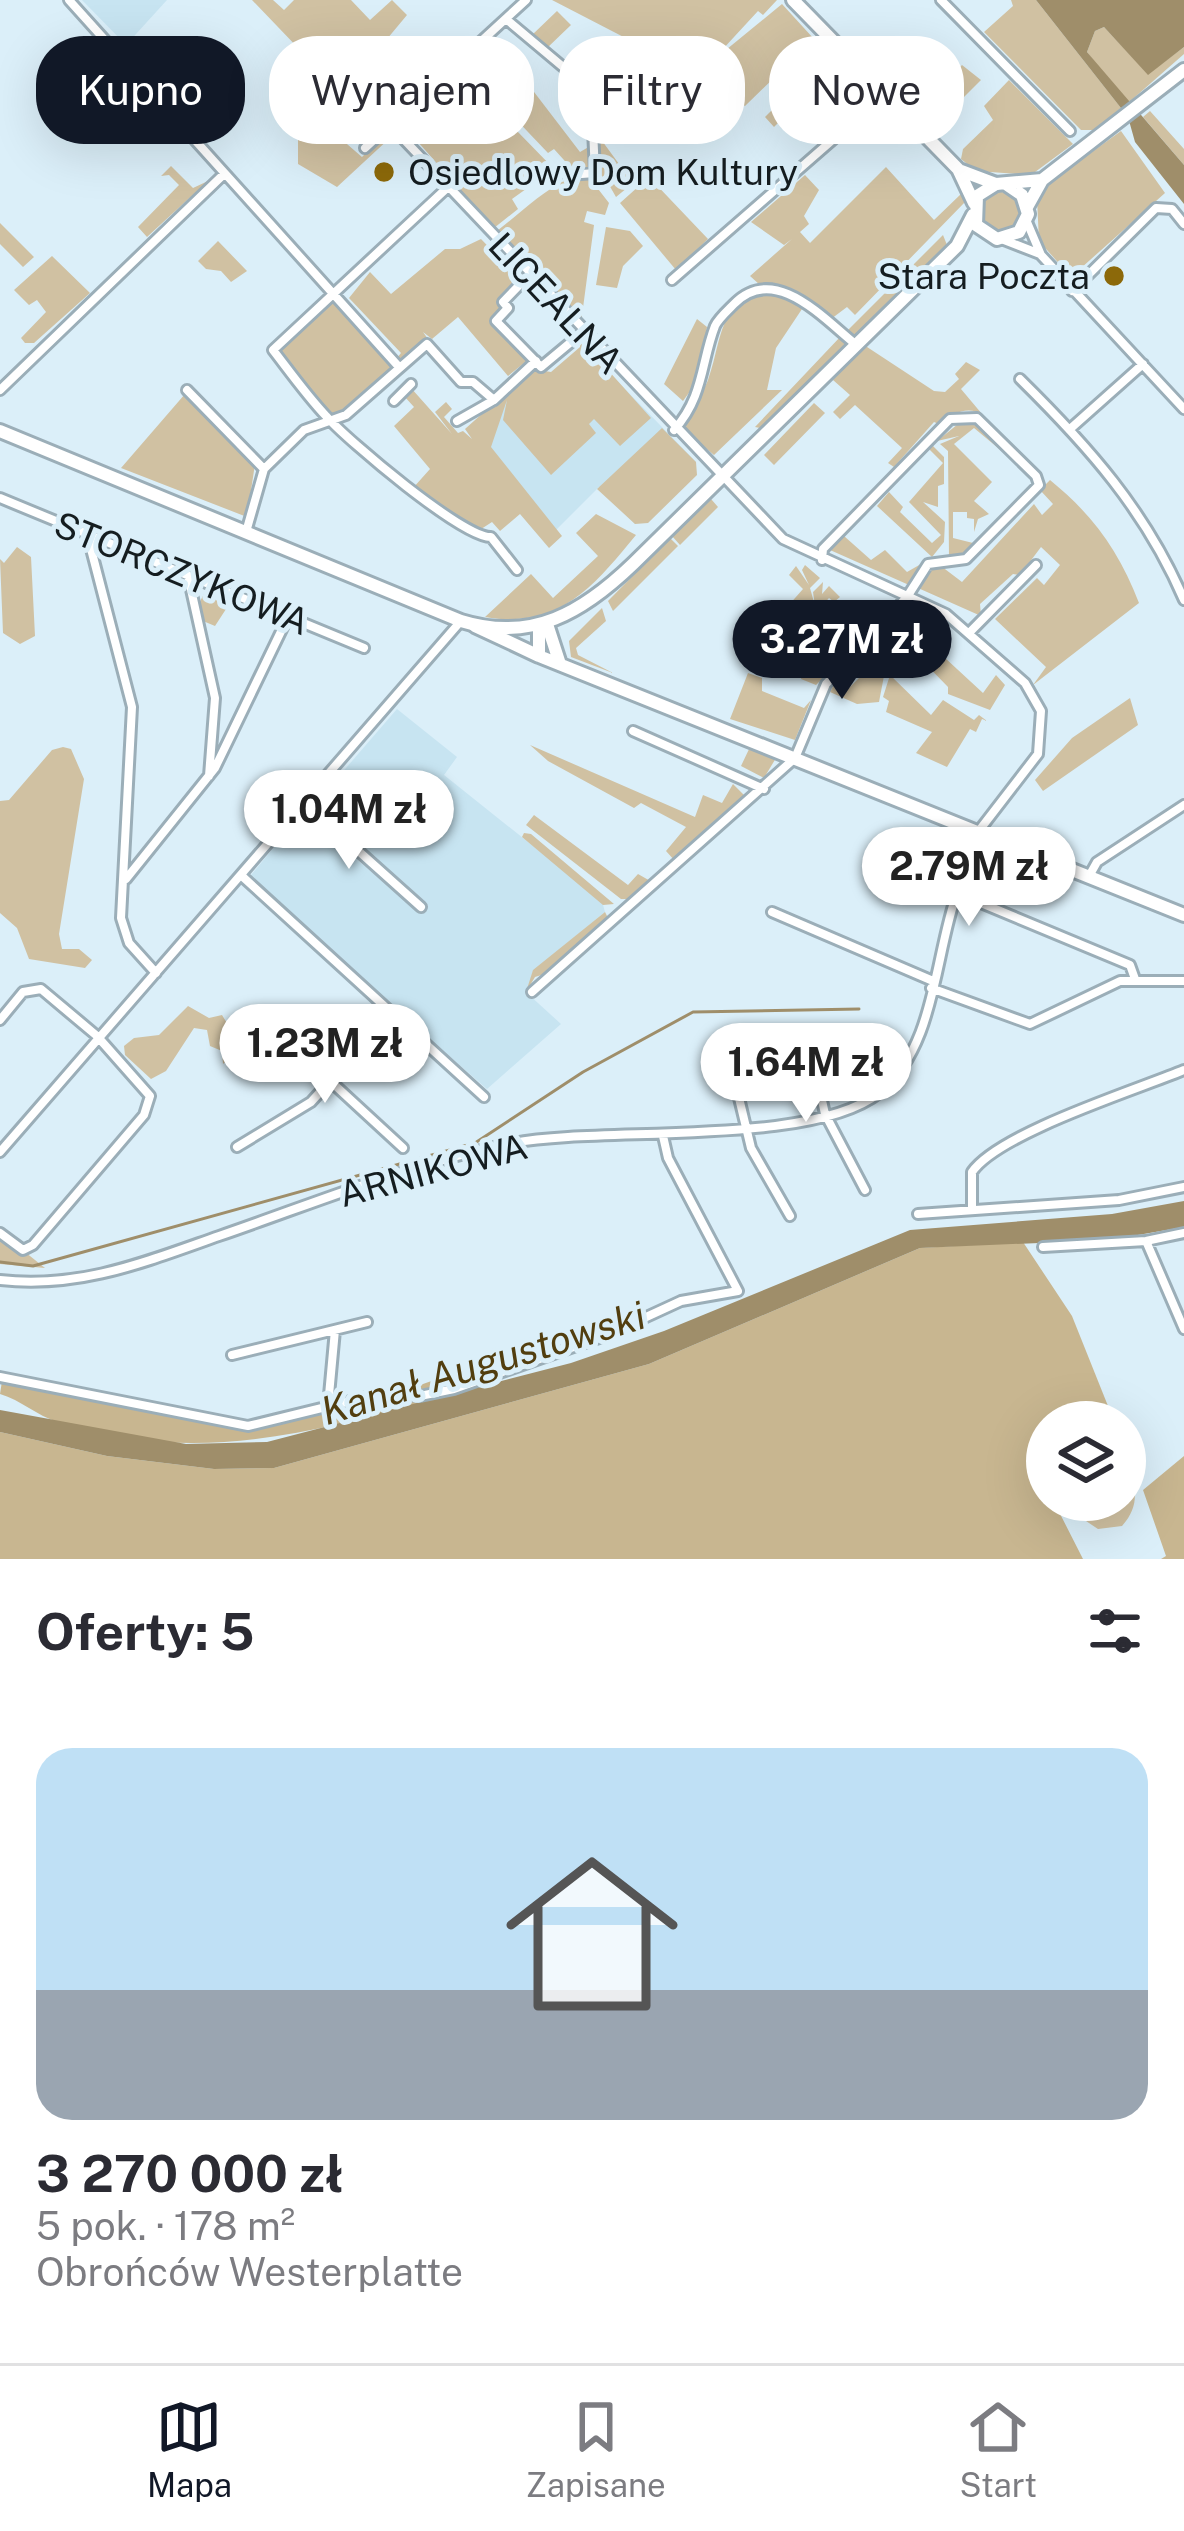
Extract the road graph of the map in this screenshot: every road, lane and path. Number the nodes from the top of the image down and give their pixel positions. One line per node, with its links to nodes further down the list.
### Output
1 (69, 0): 19 (street)
2 (526, 0): 5 (street)
3 (793, 0): 7 (main road)
4 (941, 0): 11 (street)
5 (506, 19): 6 (street); 8 (street)
6 (488, 36)
7 (827, 36)
8 (558, 63)
9 (1184, 70): 21 (main road)
10 (615, 104): 10 (street)
11 (1070, 131)
12 (371, 144): 17 (street)
13 (408, 144): 23 (street, LICEALNA)
14 (594, 144): 20 (street)
15 (828, 144): 31 (street)
16 (933, 144): 18 (main road)
17 (365, 148)
18 (958, 169): 22 (main road); 24 (main road)
19 (224, 174): 33 (street); 41 (street)
20 (568, 175)
21 (1042, 180): 22 (main road); 25 (main road)
22 (1001, 184): 24 (main road); 25 (main road)
23 (448, 187): 30 (street, LICEALNA); 33 (street)
24 (973, 209): 27 (main road); 28 (main road)
25 (1027, 214): 27 (main road); 29 (street)
26 (1184, 224): 32 (street)
27 (997, 238): 28 (main road); 29 (street)
28 (957, 246): 35 (main road)
29 (1041, 255): 32 (street)
30 (530, 274): 34 (street, LICEALNA); 36 (street)
31 (672, 280)
32 (1072, 291): 37 (street)
33 (332, 292): 38 (street); 46 (street)
34 (583, 332): 36 (street); 49 (street, LICEALNA)
35 (854, 343): 49 (street); 52 (main road)
36 (536, 362): 43 (street)
37 (1143, 364): 45 (street); 48 (street)
38 (400, 370): 43 (street); 46 (street)
39 (1020, 379): 48 (street)
40 (411, 384): 44 (street)
41 (1, 386)
42 (187, 390): 51 (street)
43 (494, 400): 47 (street)
44 (394, 401)
45 (1184, 409)
46 (328, 419): 51 (street); 58 (street)
47 (457, 421)
48 (1070, 429): 61 (street)
49 (674, 430): 52 (street, LICEALNA)
50 (0, 431): 54 (main road)
51 (264, 469): 54 (street)
52 (720, 476): 56 (street, LICEALNA); 64 (main road)
53 (0, 498): 55 (street, STORCZYKOWA)
54 (246, 532): 63 (main road)
55 (93, 536): 59 (street, STORCZYKOWA); 80 (street)
56 (822, 560): 60 (street, LICEALNA); 60 (street)
57 (1036, 565): 65 (street)
58 (517, 570)
59 (188, 576): 62 (street, STORCZYKOWA); 70 (street)
60 (908, 597): 65 (street, LICEALNA); 72 (street)
61 (1184, 600)
62 (289, 617): 66 (street, STORCZYKOWA); 71 (street)
63 (468, 623): 64 (main road); 67 (main road); 75 (street)
64 (543, 625): 67 (main road); 68 (main road)
65 (970, 631): 77 (street, ARNIKOWA)
66 (364, 648)
67 (539, 656): 68 (main road)
68 (561, 664): 72 (main road)
69 (632, 731): 74 (street)
70 (214, 732): 71 (street); 73 (street)
71 (231, 737): 73 (street)
72 (795, 758): 74 (street); 77 (main road)
73 (208, 777): 80 (street)
74 (764, 789): 89 (street)
75 (305, 804): 78 (street); 82 (street)
76 (1184, 805): 79 (street)
77 (979, 834): 79 (main road); 81 (street, ARNIKOWA)
78 (243, 877): 85 (street); 90 (street)
79 (1088, 879): 84 (main road)
80 (122, 885): 85 (street)
81 (957, 892): 86 (street); 88 (street, ARNIKOWA)
82 (421, 908)
83 (772, 912): 88 (street)
84 (1184, 915)
85 (156, 973): 93 (street)
86 (1135, 979): 87 (street); 88 (street)
87 (1184, 981)
88 (932, 984): 99 (street, ARNIKOWA)
89 (532, 992)
90 (391, 1014): 97 (street); 98 (street)
91 (0, 1020): 93 (street)
92 (276, 1031): 97 (street)
93 (97, 1036): 104 (street); 110 (street)
94 (808, 1037): 99 (street)
95 (727, 1048): 100 (street)
96 (1184, 1070): 107 (street)
97 (330, 1081): 102 (street); 103 (street)
98 (484, 1097)
99 (825, 1114): 100 (street, ARNIKOWA); 106 (street)
100 (746, 1126): 101 (street, ARNIKOWA); 109 (street)
101 (663, 1136): 114 (street, ARNIKOWA); 120 (street)
102 (237, 1147)
103 (403, 1148)
104 (0, 1152)
105 (1184, 1187): 107 (street)
106 (865, 1190)
107 (972, 1207): 108 (street)
108 (918, 1214)
109 (790, 1216)
110 (0, 1233)
111 (1184, 1233): 112 (street)
112 (1147, 1241): 113 (street); 116 (street)
113 (1043, 1247)
114 (0, 1280)
115 (367, 1322): 117 (street)
116 (1184, 1329)
117 (335, 1330): 118 (street); 120 (street)
118 (232, 1355)
119 (0, 1377): 120 (street)
120 (328, 1406)

